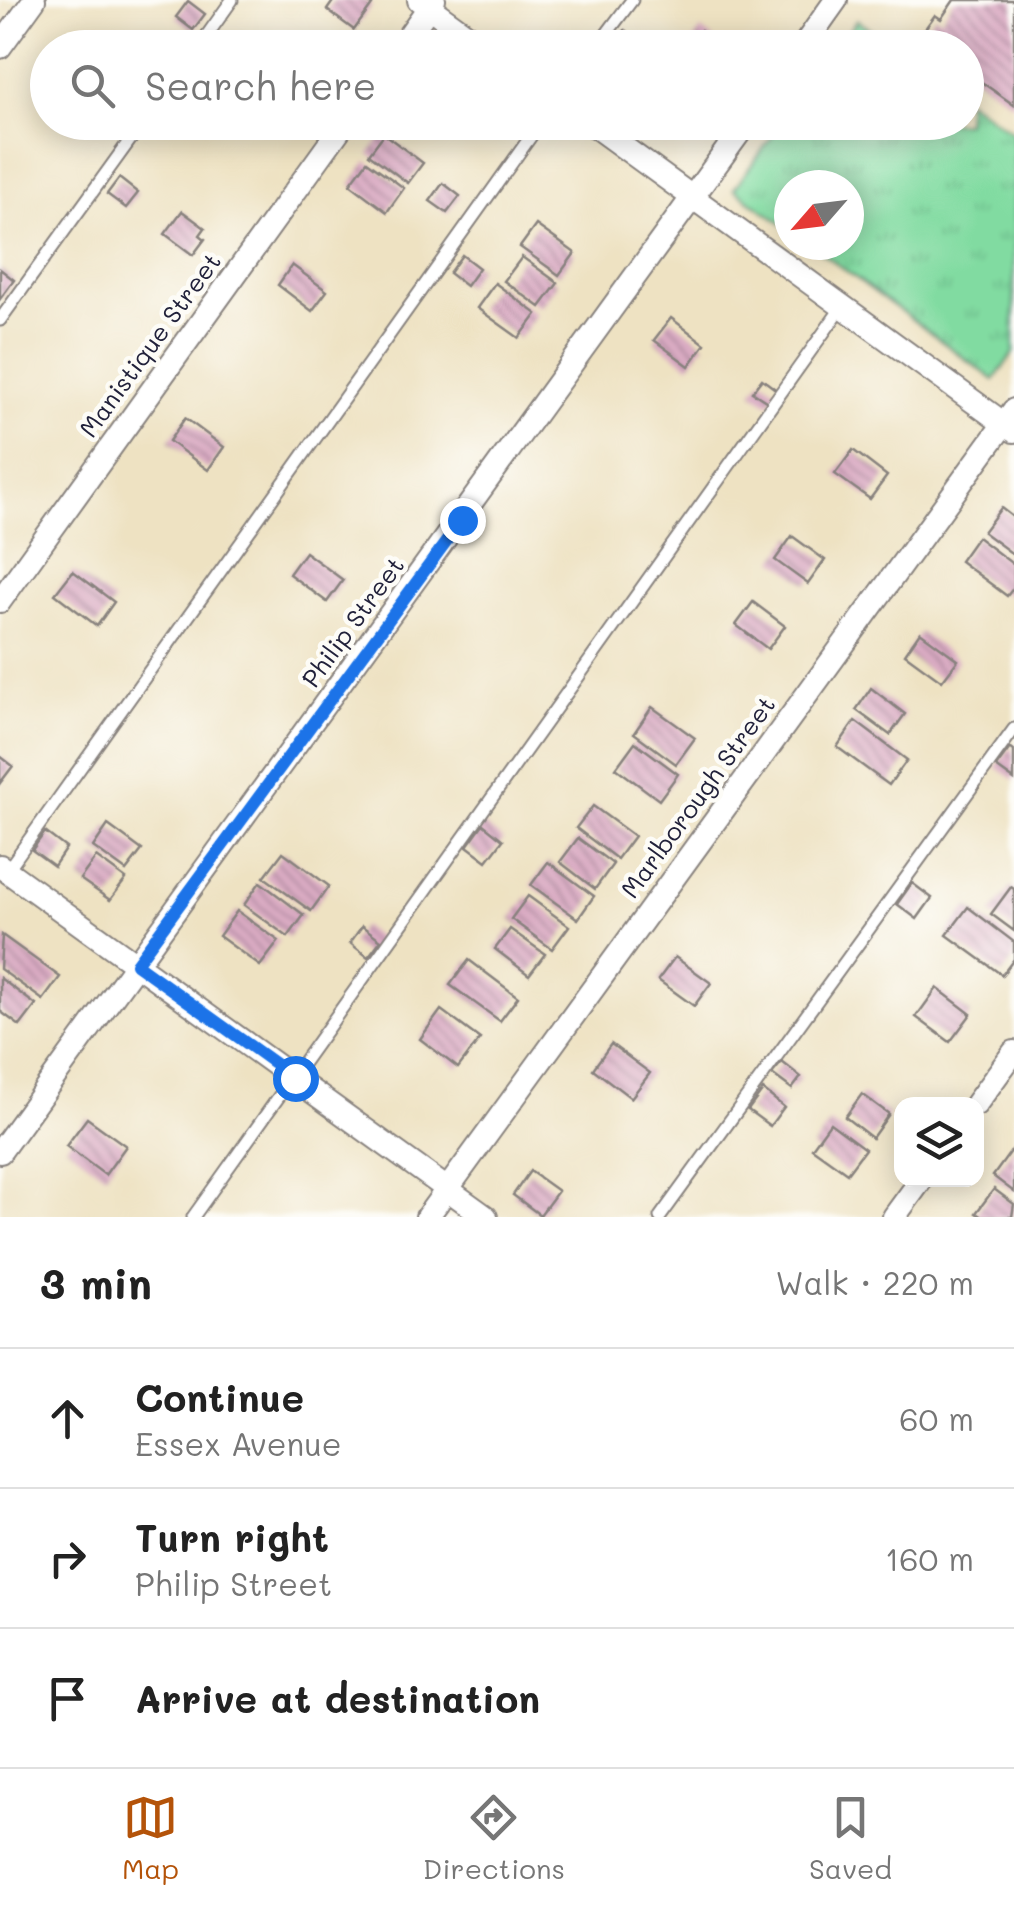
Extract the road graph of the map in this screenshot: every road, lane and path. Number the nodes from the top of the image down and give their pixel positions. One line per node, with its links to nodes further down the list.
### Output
1 (34, 0): 11 (street)
2 (232, 0): 6 (lane)
3 (632, 0): 9 (lane)
4 (836, 0): 10 (street)
5 (427, 2): 7 (street); 8 (street)
6 (211, 30)
7 (411, 30)
8 (462, 30)
9 (610, 30)
10 (815, 30)
11 (0, 47)
12 (130, 140): 19 (lane)
13 (332, 140): 21 (street, Manistique Street)
14 (528, 140): 23 (lane)
15 (613, 140): 17 (street)
16 (735, 140): 17 (street, Philip Street)
17 (693, 198): 18 (street); 24 (street, Philip Street)
18 (842, 307): 20 (street); 26 (lane)
19 (0, 320)
20 (1011, 422): 30 (street, Marlborough Street)
21 (0, 600)
22 (1014, 729): 34 (lane)
23 (2, 872): 24 (street)
24 (136, 964): 26 (street); 28 (street, Philip Street)
25 (1014, 1052): 27 (street)
26 (295, 1078): 30 (street); 31 (lane)
27 (981, 1097)
28 (0, 1152)
29 (916, 1187): 35 (street)
30 (448, 1189): 32 (street, Marlborough Street); 33 (street)
31 (194, 1217)
32 (427, 1217)
33 (486, 1217)
34 (660, 1217)
35 (894, 1217)

